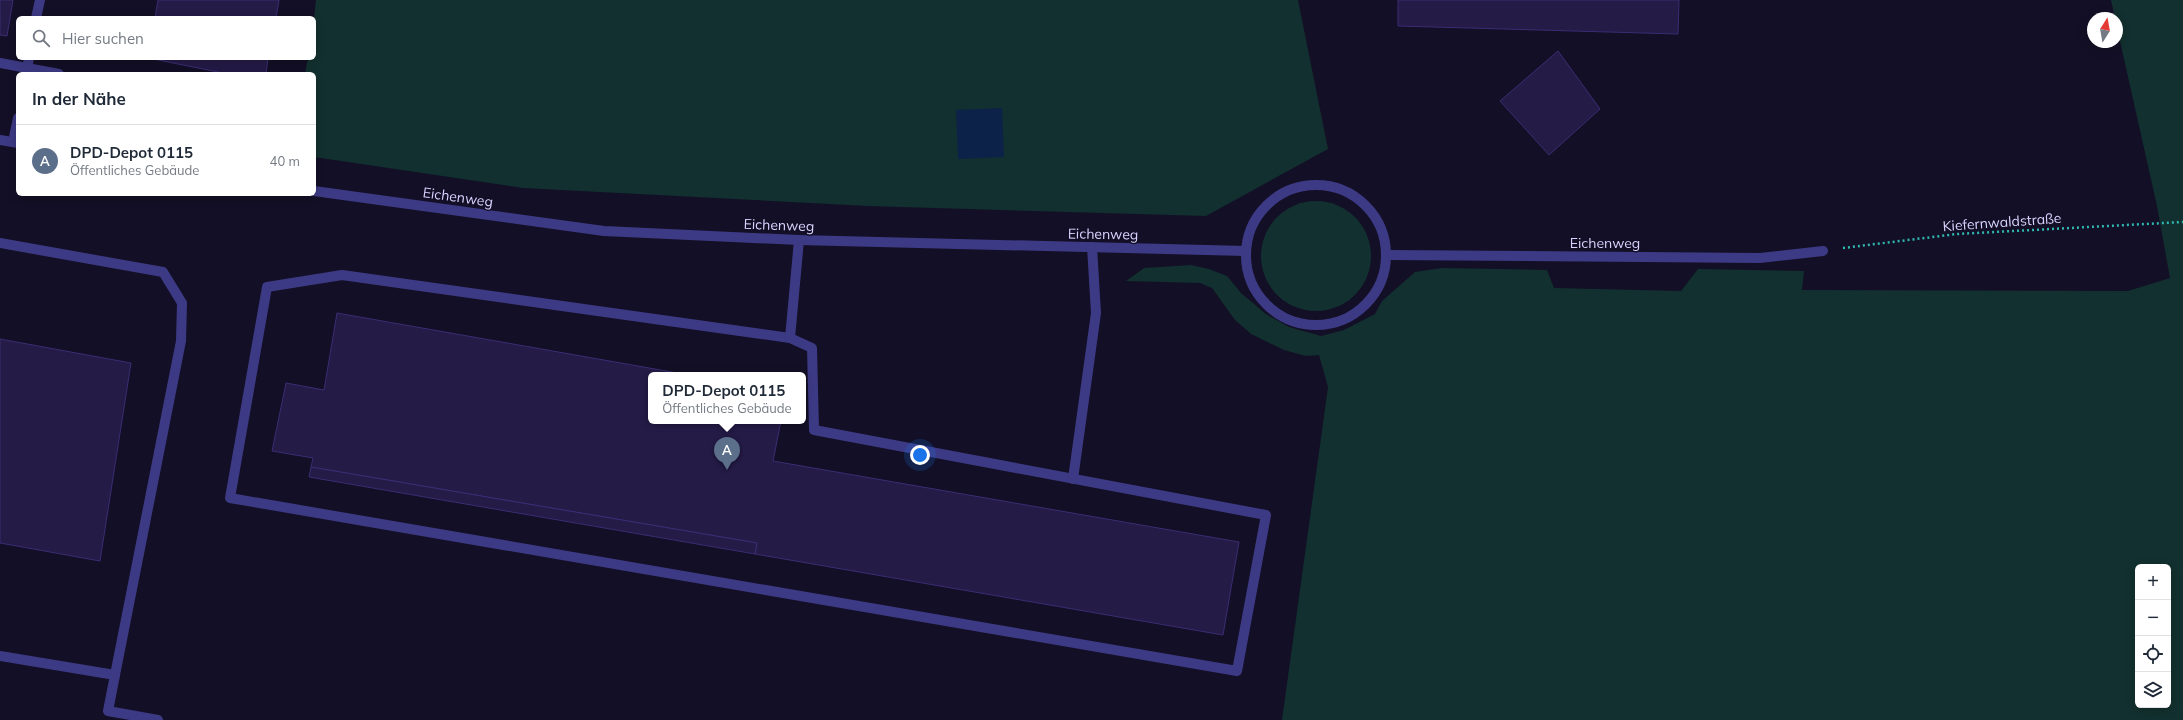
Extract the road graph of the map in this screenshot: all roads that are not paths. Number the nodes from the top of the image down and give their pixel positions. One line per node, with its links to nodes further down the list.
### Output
1 (40, 0): 2 (street)
2 (36, 16)
3 (0, 63): 4 (street)
4 (27, 67): 5 (street)
5 (50, 72)
6 (0, 140): 7 (street)
7 (16, 143)
8 (316, 191): 9 (street, Eichenweg)
9 (799, 240): 11 (street, Eichenweg); 15 (street)
10 (0, 243): 18 (street)
11 (1092, 247): 12 (street, Eichenweg); 16 (street)
12 (1246, 251): 14 (street); 14 (street)
13 (1823, 251): 14 (street, Eichenweg)
14 (1387, 255)
15 (790, 338): 16 (street); 16 (street)
16 (1073, 479)
17 (0, 656): 18 (street)
18 (115, 675): 19 (street)
19 (158, 720)

